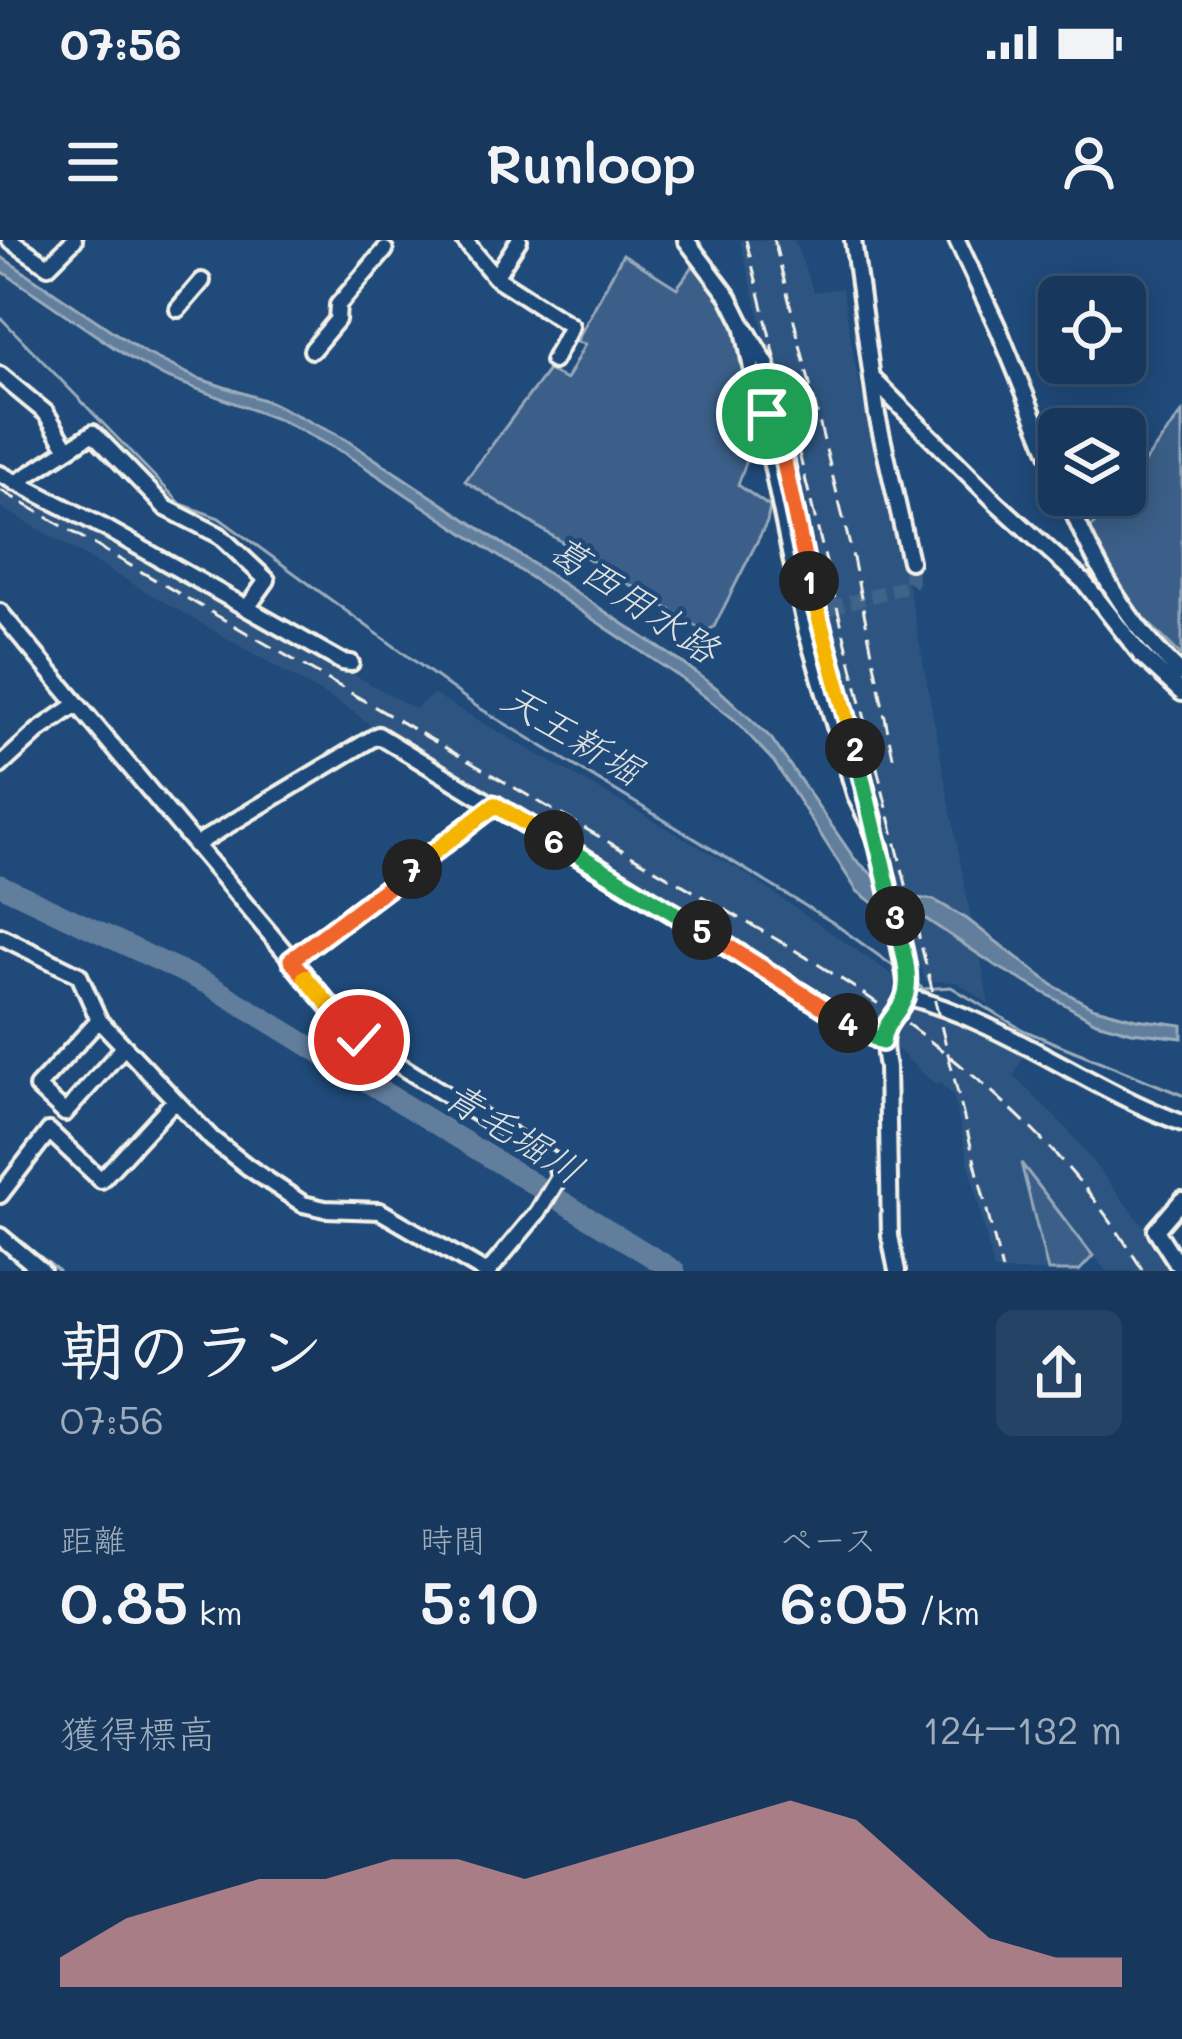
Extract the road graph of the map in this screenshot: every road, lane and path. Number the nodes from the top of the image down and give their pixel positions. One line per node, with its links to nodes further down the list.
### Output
1 (10, 240): 2 (street)
2 (74, 240)
3 (464, 240): 9 (street)
4 (519, 240): 9 (street)
5 (686, 240): 12 (street)
6 (853, 240): 16 (street)
7 (957, 240): 20 (street)
8 (385, 250): 13 (street)
9 (495, 277): 14 (street)
10 (202, 281): 11 (street)
11 (178, 309)
12 (743, 325): 18 (street); 21 (street)
13 (312, 350)
14 (554, 362)
15 (0, 375): 22 (street)
16 (872, 378): 17 (street); 19 (street)
17 (899, 403): 19 (street); 31 (street)
18 (761, 410): 21 (street); 35 (street)
19 (877, 415): 26 (street)
20 (1038, 426)
21 (779, 438): 35 (street)
22 (68, 449): 24 (street); 27 (street)
23 (0, 474): 24 (street)
24 (16, 483): 27 (street)
25 (1076, 516): 30 (street)
26 (910, 561)
27 (247, 608): 29 (street)
28 (0, 612): 32 (street)
29 (351, 663)
30 (1182, 674)
31 (1182, 693)
32 (77, 704): 33 (street); 36 (street)
33 (0, 766)
34 (495, 805): 36 (street); 38 (street); 41 (street)
35 (875, 835): 39 (street)
36 (195, 845): 38 (street)
37 (0, 936): 40 (street)
38 (291, 960): 49 (street)
39 (906, 991): 41 (street); 44 (street)
40 (99, 1019): 42 (street); 42 (street)
41 (882, 1042): 50 (street)
42 (124, 1047): 43 (street)
43 (175, 1100): 45 (street); 49 (street)
44 (1182, 1123)
45 (0, 1195)
46 (1182, 1200): 51 (street)
47 (0, 1236): 48 (street)
48 (42, 1271)
49 (486, 1271)
50 (897, 1271)
51 (1181, 1271)

